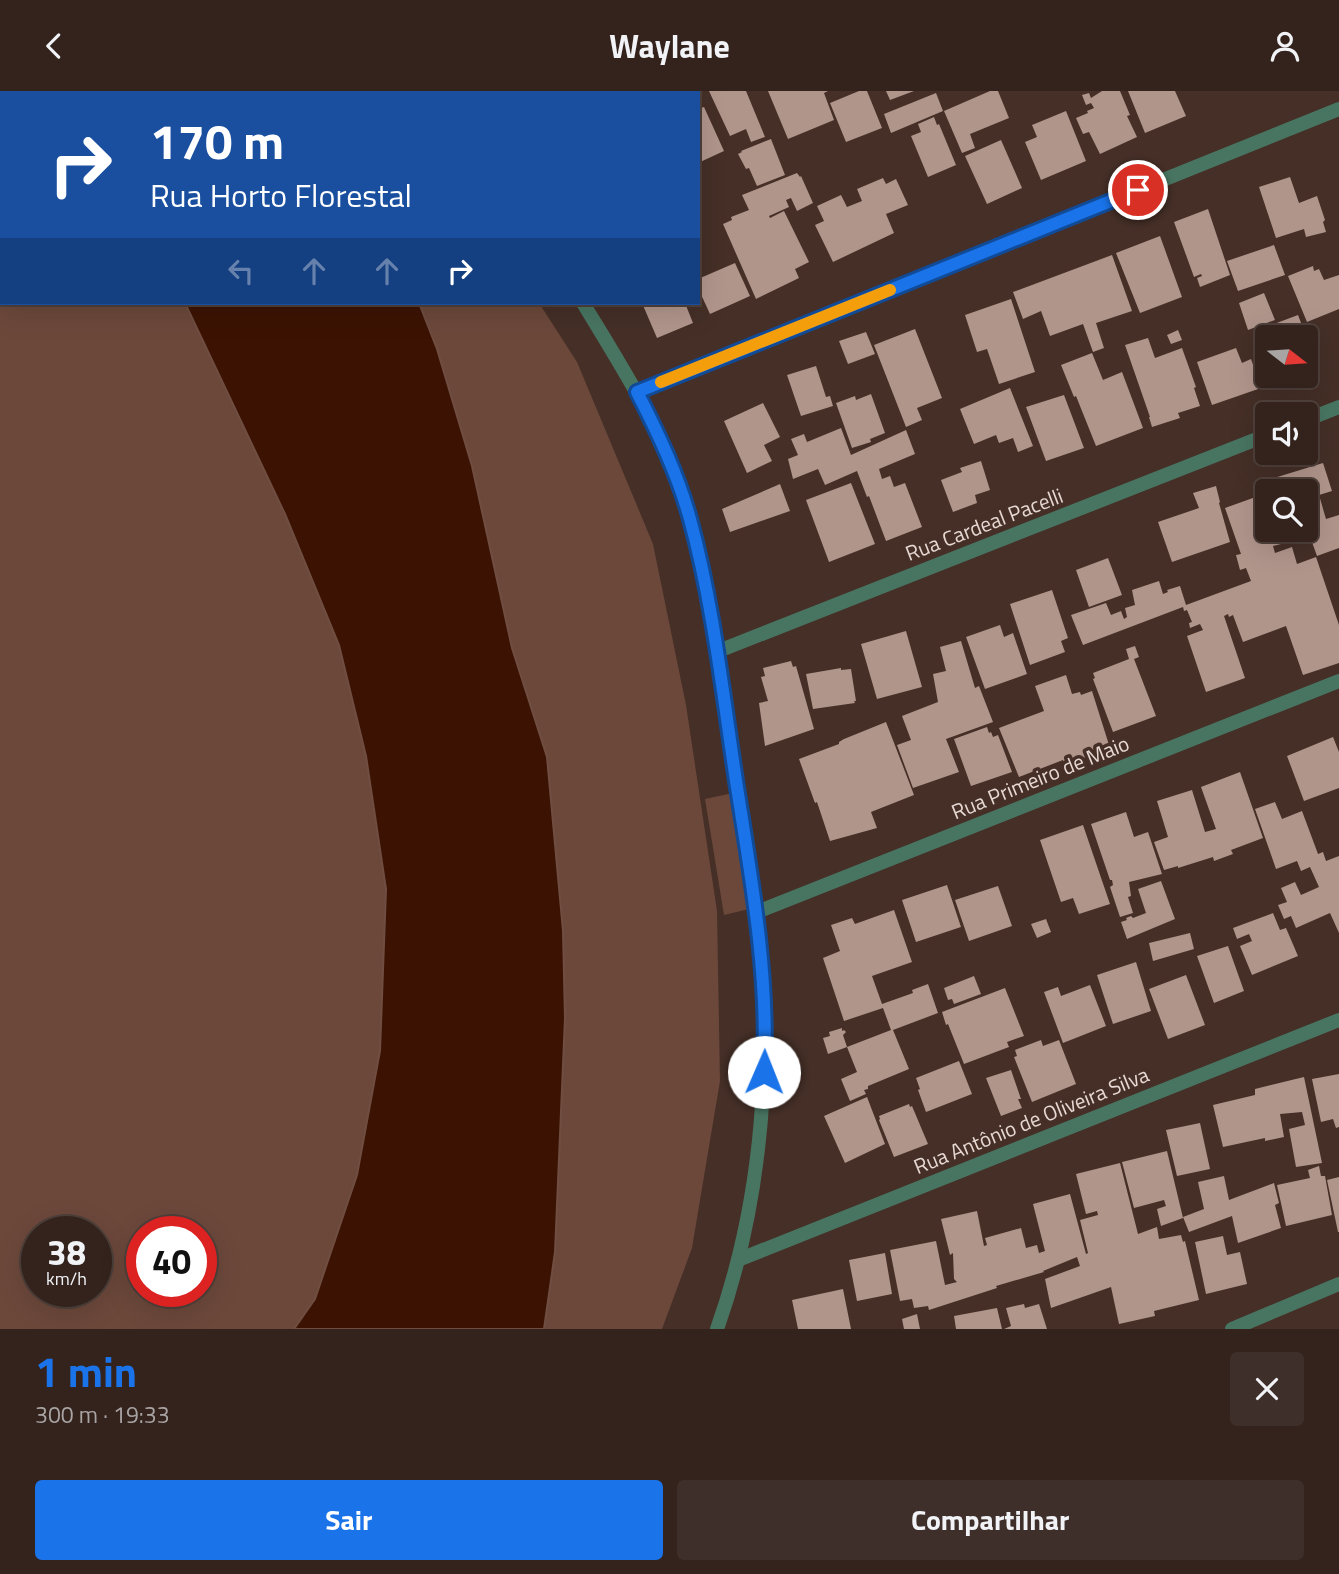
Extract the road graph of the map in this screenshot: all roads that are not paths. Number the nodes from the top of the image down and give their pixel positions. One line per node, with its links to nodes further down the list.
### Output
1 (1339, 109): 3 (street)
2 (584, 305): 3 (street)
3 (637, 392): 7 (street)
4 (1339, 407): 5 (street)
5 (1318, 415)
6 (1255, 440): 7 (street, Rua Cardeal Pacelli)
7 (716, 652): 9 (street)
8 (1339, 681): 9 (street, Rua Primeiro de Maio)
9 (757, 912): 11 (street)
10 (1339, 1020): 11 (street, Rua Antônio de Oliveira Silva)
11 (738, 1260): 13 (street)
12 (1339, 1284): 14 (street)
13 (717, 1329)
14 (1232, 1329)

